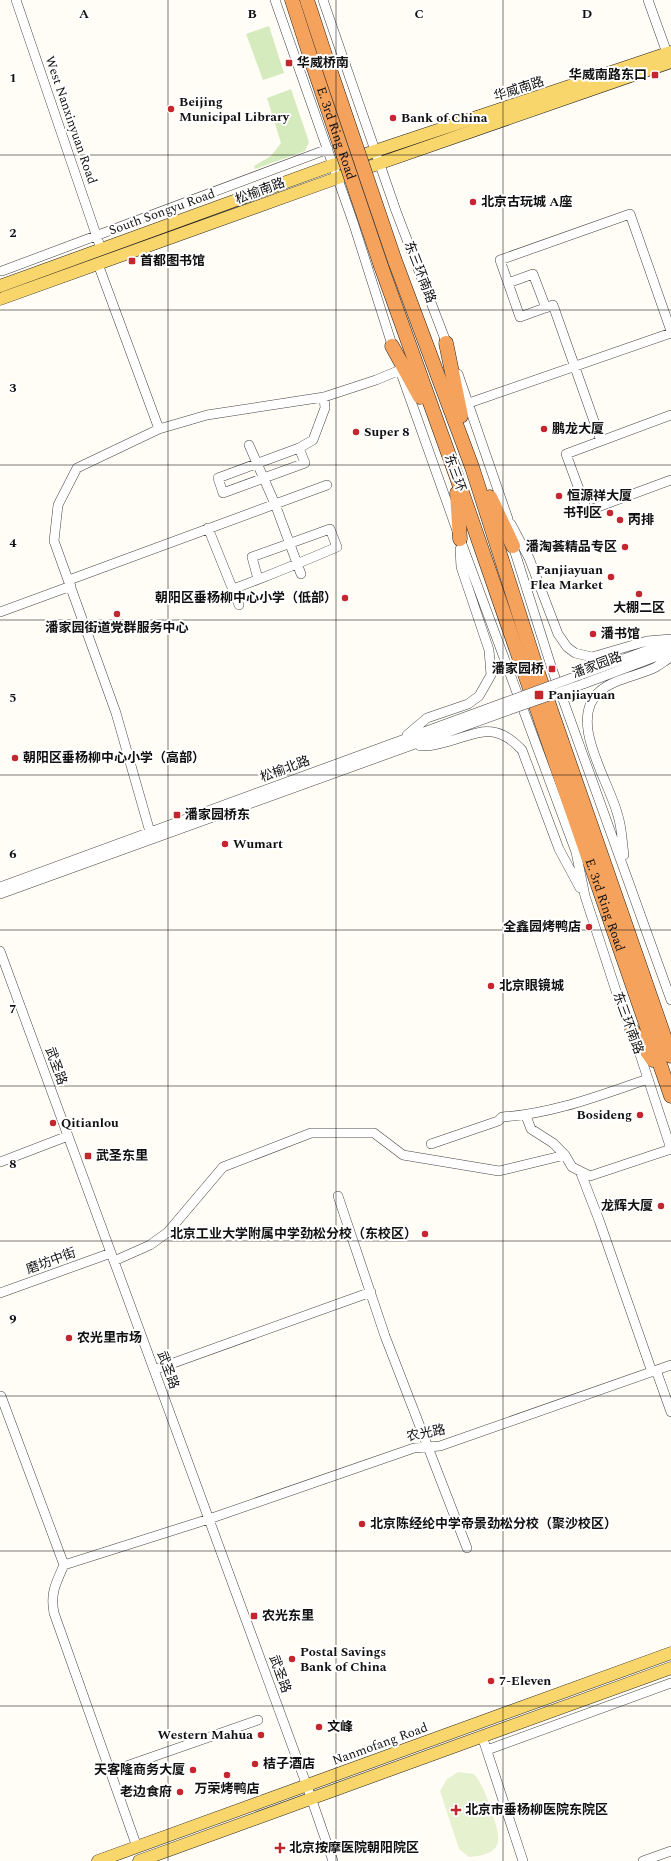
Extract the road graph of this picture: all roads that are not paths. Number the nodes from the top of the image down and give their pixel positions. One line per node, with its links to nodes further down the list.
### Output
1 (16, 0): 15 (street, West Nanxinyuan Road)
2 (275, 0): 8 (street)
3 (292, 0): 18 (highway, E. 3rd Ring Road, bridge)
4 (307, 0): 18 (highway, E. 3rd Ring Road, bridge)
5 (323, 0): 9 (street, 东三环南路)
6 (648, 0): 7 (street)
7 (670, 56): 9 (main road, 华威南路); 10 (main road, 松榆南路)
8 (328, 150): 11 (street); 15 (street)
9 (376, 151): 10 (street, 东三环南路); 11 (main road, 华威南路)
10 (380, 164): 12 (main road, 松榆南路); 13 (street, 东三环南路)
11 (333, 165): 12 (street); 16 (main road, South Songyu Road)
12 (338, 178): 14 (street); 17 (main road, 松榆南路)
13 (396, 211): 14 (street); 25 (street, 东三环南路)
14 (354, 225): 26 (street)
15 (97, 236): 16 (street, West Nanxinyuan Road); 19 (street)
16 (101, 249): 21 (main road, South Songyu Road)
17 (98, 264): 22 (main road, 松榆南路); 32 (street)
18 (388, 264): 33 (highway, 东三环); 35 (highway, 东三环)
19 (2, 271)
20 (508, 283): 23 (street); 23 (street); 24 (street)
21 (0, 286)
22 (0, 299)
23 (546, 308): 27 (street)
24 (671, 332): 27 (street)
25 (446, 343): 30 (street, 东三环南路); 35 (highway)
26 (392, 346): 28 (street); 33 (highway)
27 (574, 366): 30 (street); 34 (street)
28 (400, 370): 29 (street); 47 (street)
29 (324, 397): 32 (street); 37 (street)
30 (469, 403): 45 (street, 东三环南路)
31 (671, 415): 34 (street)
32 (159, 429): 53 (street)
33 (440, 432): 40 (highway, 东三环)
34 (601, 440): 42 (street)
35 (464, 444): 39 (highway, 东三环)
36 (249, 445): 38 (street)
37 (299, 448): 38 (street); 41 (street)
38 (257, 463): 41 (street); 41 (street)
39 (472, 467): 49 (highway); 60 (highway, 东三环)
40 (456, 475): 47 (highway); 60 (highway, 东三环)
41 (264, 478): 44 (street)
42 (671, 480)
43 (326, 485): 44 (street)
44 (275, 504): 46 (street); 48 (street)
45 (508, 519): 49 (street, 东三环南路); 57 (street)
46 (208, 528): 53 (street); 54 (street)
47 (460, 539): 63 (street); 68 (street)
48 (290, 544): 50 (street); 50 (street); 52 (street)
49 (513, 546): 65 (street, 东三环南路)
50 (297, 564): 51 (street); 52 (street)
51 (301, 574)
52 (258, 579): 54 (street)
53 (70, 583): 56 (street); 64 (street)
54 (233, 589): 55 (street)
55 (240, 605)
56 (0, 612)
57 (671, 641): 61 (street)
58 (671, 651): 61 (street, 潘家园路)
59 (671, 657): 65 (street)
60 (533, 679): 62 (highway)
61 (582, 680): 63 (street, 松榆北路, bridge)
62 (545, 711): 72 (highway, E. 3rd Ring Road); 73 (highway, E. 3rd Ring Road)
63 (404, 744): 64 (street, 松榆北路); 67 (street, 松榆北路); 68 (street)
64 (150, 832): 66 (street, 松榆北路)
65 (626, 872): 70 (street)
66 (0, 887)
67 (0, 894)
68 (585, 896): 71 (street, 东三环南路)
69 (0, 951): 77 (street, 武圣路)
70 (671, 1000)
71 (632, 1030): 73 (highway); 74 (street, 东三环南路)
72 (671, 1056)
73 (663, 1074): 75 (highway, E. 3rd Ring Road)
74 (648, 1079): 76 (street); 79 (street, 东三环南路)
75 (671, 1096)
76 (526, 1116): 78 (street); 80 (street)
77 (68, 1136): 81 (street); 84 (street, 武圣路)
78 (432, 1144)
79 (671, 1149): 82 (street)
80 (565, 1155): 82 (street); 84 (street, 磨坊中街)
81 (0, 1162)
82 (580, 1171): 89 (street)
83 (338, 1196): 85 (street)
84 (113, 1257): 86 (street, 磨坊中街); 88 (street, 武圣路)
85 (371, 1292): 88 (street); 92 (street)
86 (0, 1293)
87 (671, 1365): 89 (street, 农光路)
88 (154, 1370): 93 (street, 武圣路)
89 (654, 1371): 91 (street); 92 (street, 农光路)
90 (1, 1396): 95 (street)
91 (671, 1412)
92 (427, 1447): 93 (street, 农光路); 94 (street)
93 (209, 1519): 95 (street, 农光路); 103 (street, 武圣路)
94 (467, 1548)
95 (64, 1565): 102 (street)
96 (671, 1653): 103 (main road, Nanmofang Road)
97 (671, 1668): 100 (main road, Nanmofang Road)
98 (671, 1683): 101 (street)
99 (258, 1720): 102 (street)
100 (482, 1736): 101 (street); 104 (main road, Nanmofang Road)
101 (487, 1750): 110 (street)
102 (112, 1771): 105 (street)
103 (307, 1786): 104 (street, 武圣路); 105 (main road, Nanmofang Road)
104 (311, 1798): 108 (main road, Nanmofang Road); 109 (street, 武圣路)
105 (137, 1847): 107 (main road, Nanmofang Road)
106 (671, 1851): 111 (street)
107 (98, 1861)
108 (139, 1861)
109 (332, 1861)
110 (523, 1861)
111 (643, 1861)

